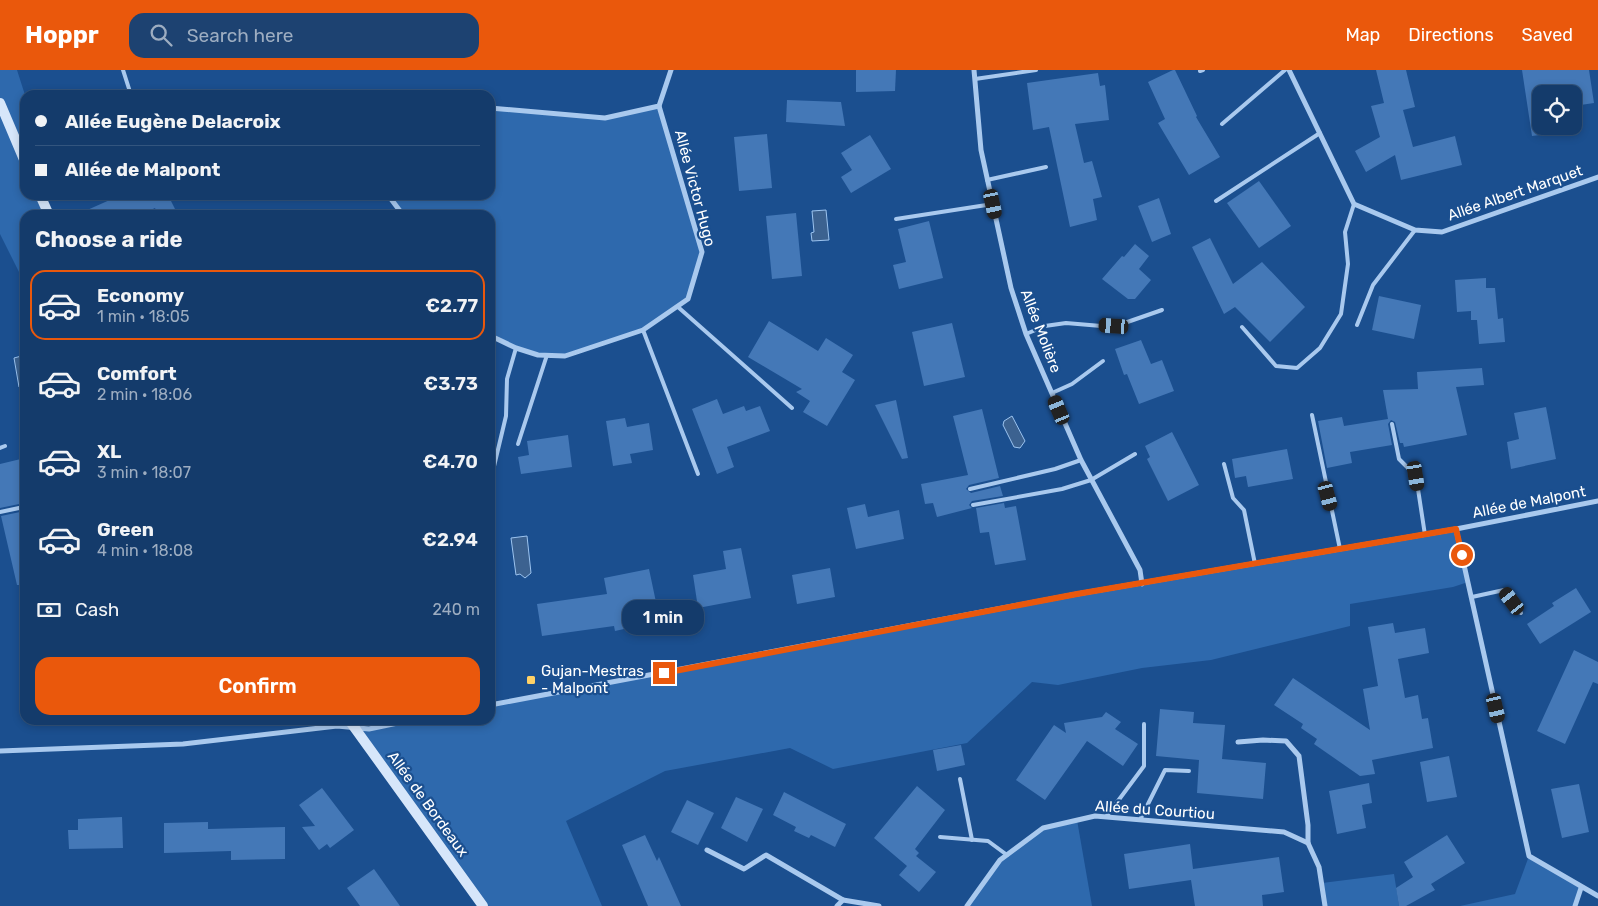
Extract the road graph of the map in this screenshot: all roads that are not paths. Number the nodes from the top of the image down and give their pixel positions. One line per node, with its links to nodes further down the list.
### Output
1 (123, 70): 8 (lane)
2 (671, 70): 10 (street)
3 (974, 70): 7 (street, Allée Molière)
4 (1036, 70): 7 (lane)
5 (1285, 70): 12 (lane)
6 (1289, 70): 13 (street)
7 (974, 79): 17 (street, Allée Molière)
8 (129, 90)
9 (0, 103): 14 (main road)
10 (659, 106): 11 (street); 23 (street, Allée Victor Hugo)
11 (495, 108)
12 (1222, 124)
13 (1320, 133): 18 (lane); 20 (street)
14 (20, 150)
15 (1046, 167): 17 (lane)
16 (1598, 177): 22 (street, Allée Albert Marquet)
17 (987, 180): 19 (street, Allée Molière)
18 (1216, 201)
19 (993, 204): 21 (lane); 28 (street, Allée Molière)
20 (1354, 204): 22 (street, Allée Albert Marquet); 26 (lane)
21 (896, 219)
22 (1415, 230): 25 (lane)
23 (678, 307): 27 (street, Allée Victor Hugo); 34 (lane)
24 (1162, 310): 28 (lane)
25 (1357, 325)
26 (1242, 327)
27 (643, 330): 31 (street, Allée Victor Hugo); 44 (lane)
28 (1026, 334): 33 (street, Allée Molière)
29 (495, 338): 30 (street, Allée Victor Hugo)
30 (516, 348): 31 (street, Allée Victor Hugo); 42 (lane)
31 (546, 355): 37 (lane)
32 (1103, 361): 33 (lane)
33 (1052, 394): 41 (street, Allée Molière)
34 (792, 408)
35 (1312, 415): 53 (lane)
36 (1392, 424): 52 (lane)
37 (518, 444)
38 (5, 446): 39 (lane)
39 (0, 448)
40 (1135, 454): 45 (lane)
41 (1081, 460): 45 (street, Allée Molière); 46 (lane)
42 (495, 462)
43 (1224, 464): 54 (lane)
44 (698, 474)
45 (1091, 480): 48 (lane); 55 (street, Allée Molière)
46 (970, 489)
47 (1598, 501): 51 (street, Allée de Malpont)
48 (973, 505)
49 (19, 508): 50 (lane)
50 (0, 512)
51 (1456, 529): 52 (street, Allée de Malpont); 56 (street)
52 (1425, 535): 53 (street, Allée de Malpont)
53 (1340, 550): 54 (street, Allée de Malpont)
54 (1255, 564): 55 (street, Allée de Malpont)
55 (1142, 584): 58 (street, Allée de Malpont)
56 (1472, 598): 57 (lane); 75 (street)
57 (1521, 612)
58 (495, 704)
59 (1144, 724): 68 (lane)
60 (344, 725): 65 (street)
61 (353, 725): 78 (main road, Allée de Bordeaux)
62 (355, 725): 63 (street)
63 (388, 725)
64 (1238, 742): 72 (street)
65 (0, 751)
66 (1189, 771): 69 (lane)
67 (960, 779): 71 (lane)
68 (1106, 817): 69 (street, Allée du Courtiou); 74 (street, Allée du Courtiou)
69 (1140, 820): 72 (street, Allée du Courtiou)
70 (940, 837): 71 (lane)
71 (972, 840): 74 (lane)
72 (1308, 843): 82 (street)
73 (707, 850): 77 (street)
74 (1007, 855): 81 (street, Allée du Courtiou)
75 (1581, 888): 76 (street); 83 (street)
76 (1598, 896)
77 (843, 900): 79 (street); 80 (street)
78 (483, 906)
79 (837, 906)
80 (879, 906)
81 (967, 906)
82 (1325, 906)
83 (1575, 906)

